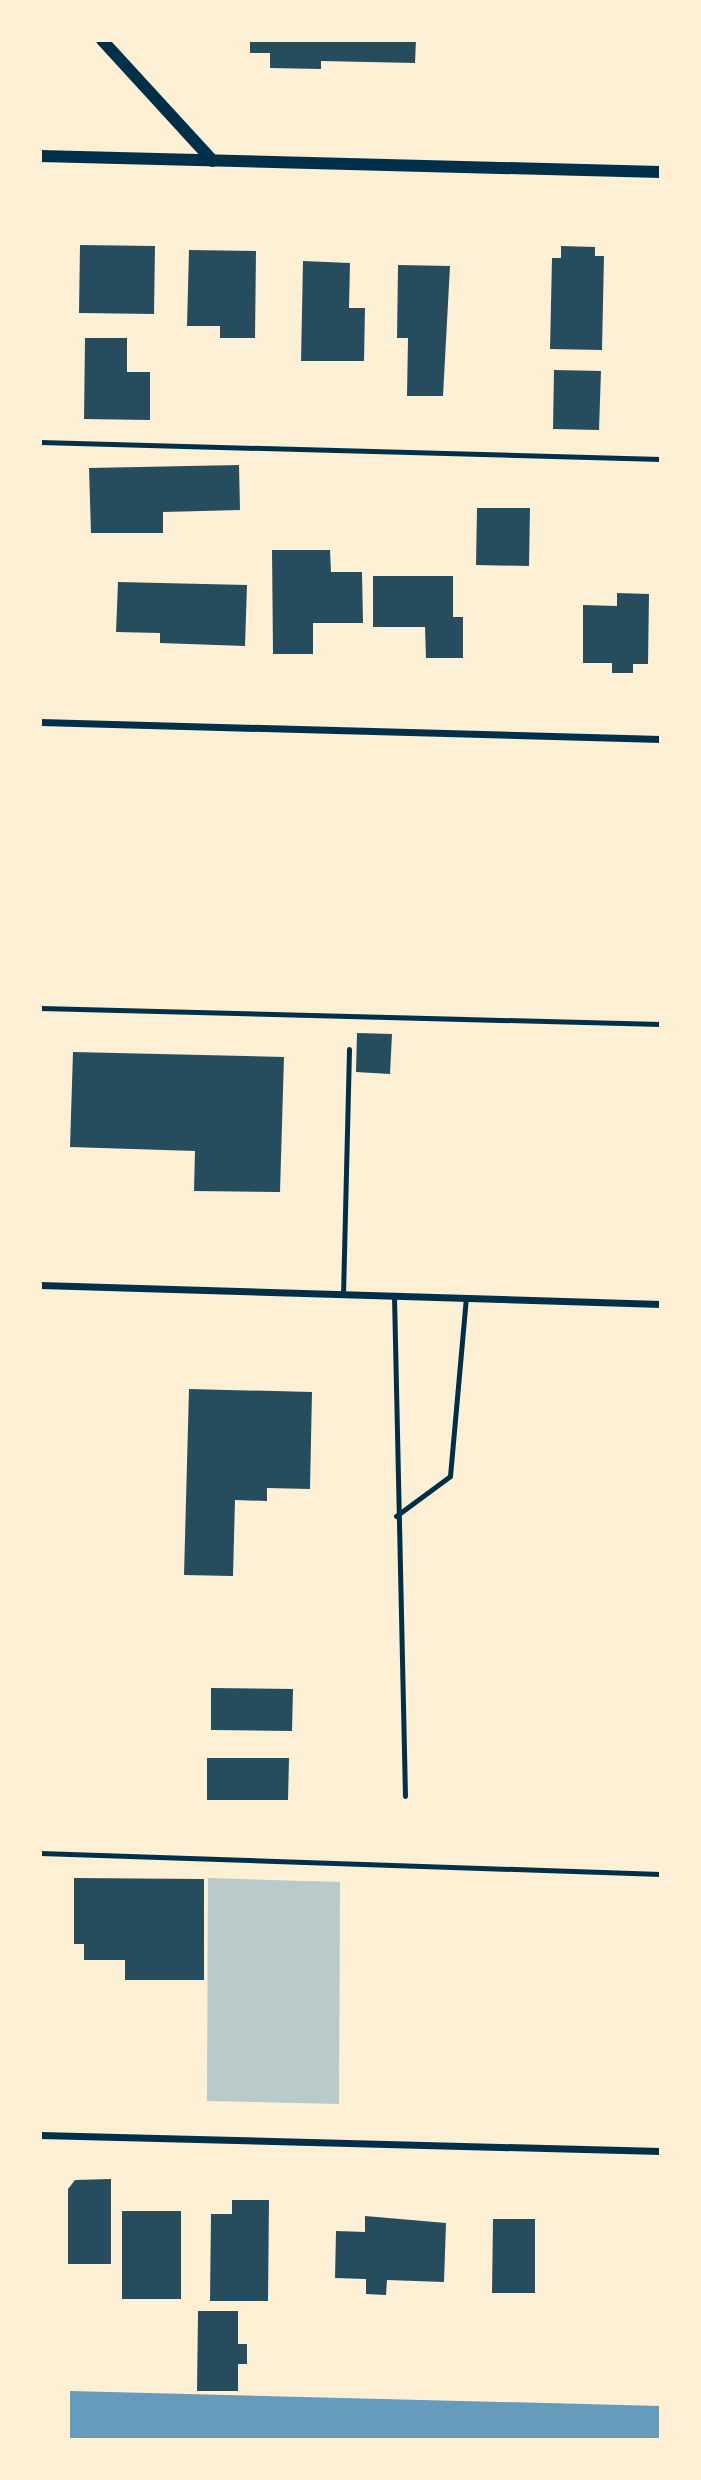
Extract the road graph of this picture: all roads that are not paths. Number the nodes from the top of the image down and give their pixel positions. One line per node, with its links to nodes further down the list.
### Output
1 (102, 40): 3 (street)
2 (40, 156): 3 (street)
3 (213, 161): 4 (street)
4 (661, 172)
5 (40, 442): 6 (lane)
6 (661, 459)
7 (40, 722): 8 (street)
8 (661, 739)
9 (40, 1008): 10 (lane)
10 (661, 1024)
11 (349, 1049): 13 (lane)
12 (40, 1285): 13 (street)
13 (343, 1295): 14 (street)
14 (394, 1296): 15 (street); 17 (lane)
15 (466, 1298): 16 (street); 17 (lane)
16 (661, 1304)
17 (396, 1516): 18 (lane)
18 (405, 1796)
19 (40, 1853): 20 (lane)
20 (661, 1874)
21 (40, 2135): 22 (street)
22 (661, 2151)

